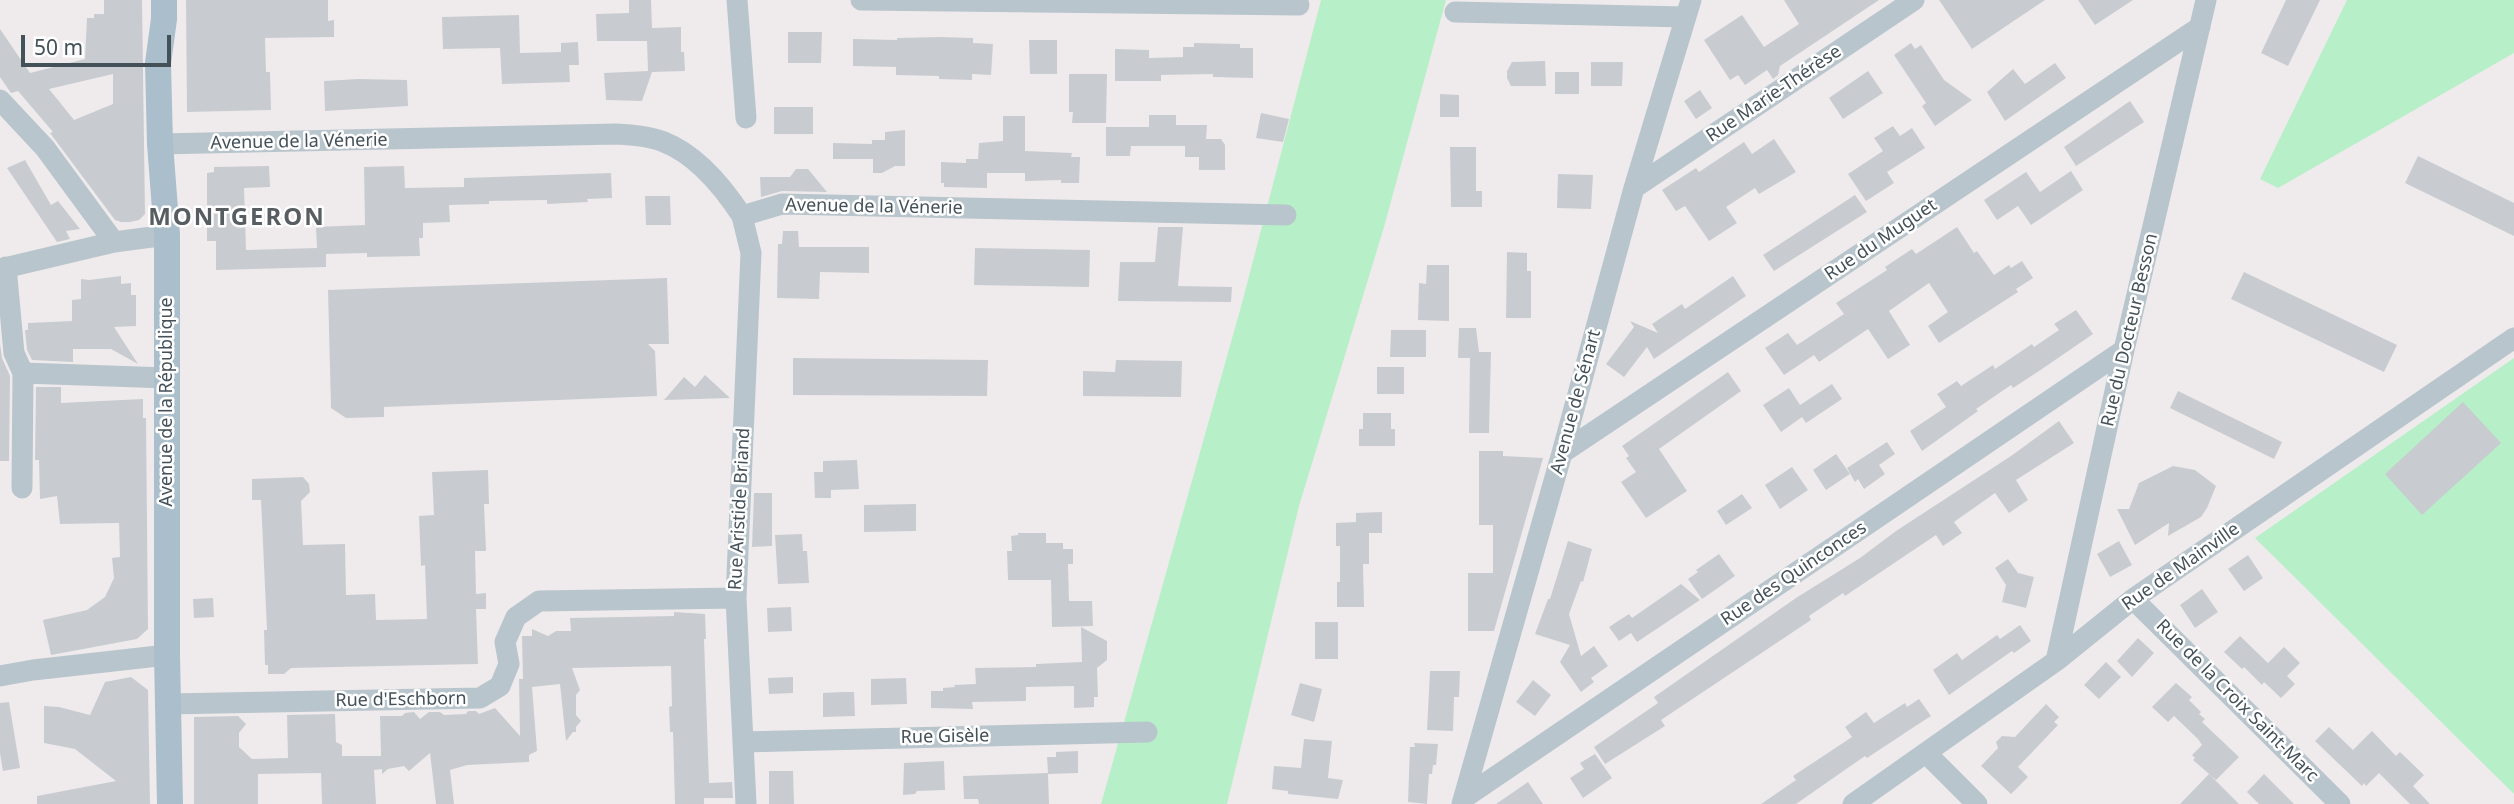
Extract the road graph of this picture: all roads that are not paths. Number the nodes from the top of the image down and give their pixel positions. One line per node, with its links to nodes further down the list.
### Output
1 (164, 0): 13 (main road, Avenue de la République)
2 (737, 0): 12 (street)
3 (861, 0): 6 (street)
4 (1914, 0): 14 (street, Rue Marie-Thérèse)
5 (2206, 0): 10 (street, Rue du Docteur Besson)
6 (1117, 2): 7 (street)
7 (1298, 5)
8 (1689, 9): 9 (street); 14 (street, Avenue de Sénart)
9 (1455, 12)
10 (2200, 27): 21 (street, Rue du Docteur Besson); 24 (street, Rue du Muguet)
11 (0, 100): 18 (street)
12 (746, 118)
13 (160, 144): 16 (street, Avenue de la Vénerie); 17 (main road, Avenue de la République)
14 (1634, 188): 24 (street, Avenue de Sénart)
15 (1286, 215): 16 (street, Avenue de la Vénerie)
16 (742, 216): 26 (street, Rue Aristide Briand)
17 (167, 236): 18 (street); 23 (main road, Avenue de la République)
18 (114, 242): 19 (street)
19 (3, 268): 22 (street)
20 (2514, 338): 27 (street, Rue de Mainville)
21 (2124, 350): 29 (street, Rue du Docteur Besson); 35 (street, Rue des Quinconces)
22 (23, 373): 23 (street); 25 (street)
23 (167, 378): 28 (main road, Avenue de la République)
24 (1562, 453): 35 (street, Avenue de Sénart)
25 (22, 488)
26 (736, 598): 31 (street, Rue d'Eschborn); 33 (street, Rue Aristide Briand)
27 (2133, 599): 29 (street, Rue de Mainville); 40 (street, Rue de la Croix Saint-Marc)
28 (167, 655): 30 (street); 31 (main road, Avenue de la République)
29 (2056, 661): 34 (street, Rue de Mainville)
30 (0, 676)
31 (169, 704): 36 (main road, Avenue de la République)
32 (1147, 732): 33 (street, Rue Gisèle)
33 (743, 742): 37 (street, Rue Aristide Briand)
34 (1926, 753): 38 (street, Rue de Mainville); 39 (street)
35 (1463, 801)
36 (170, 804)
37 (746, 804)
38 (1853, 804)
39 (1977, 804)
40 (2340, 804)

